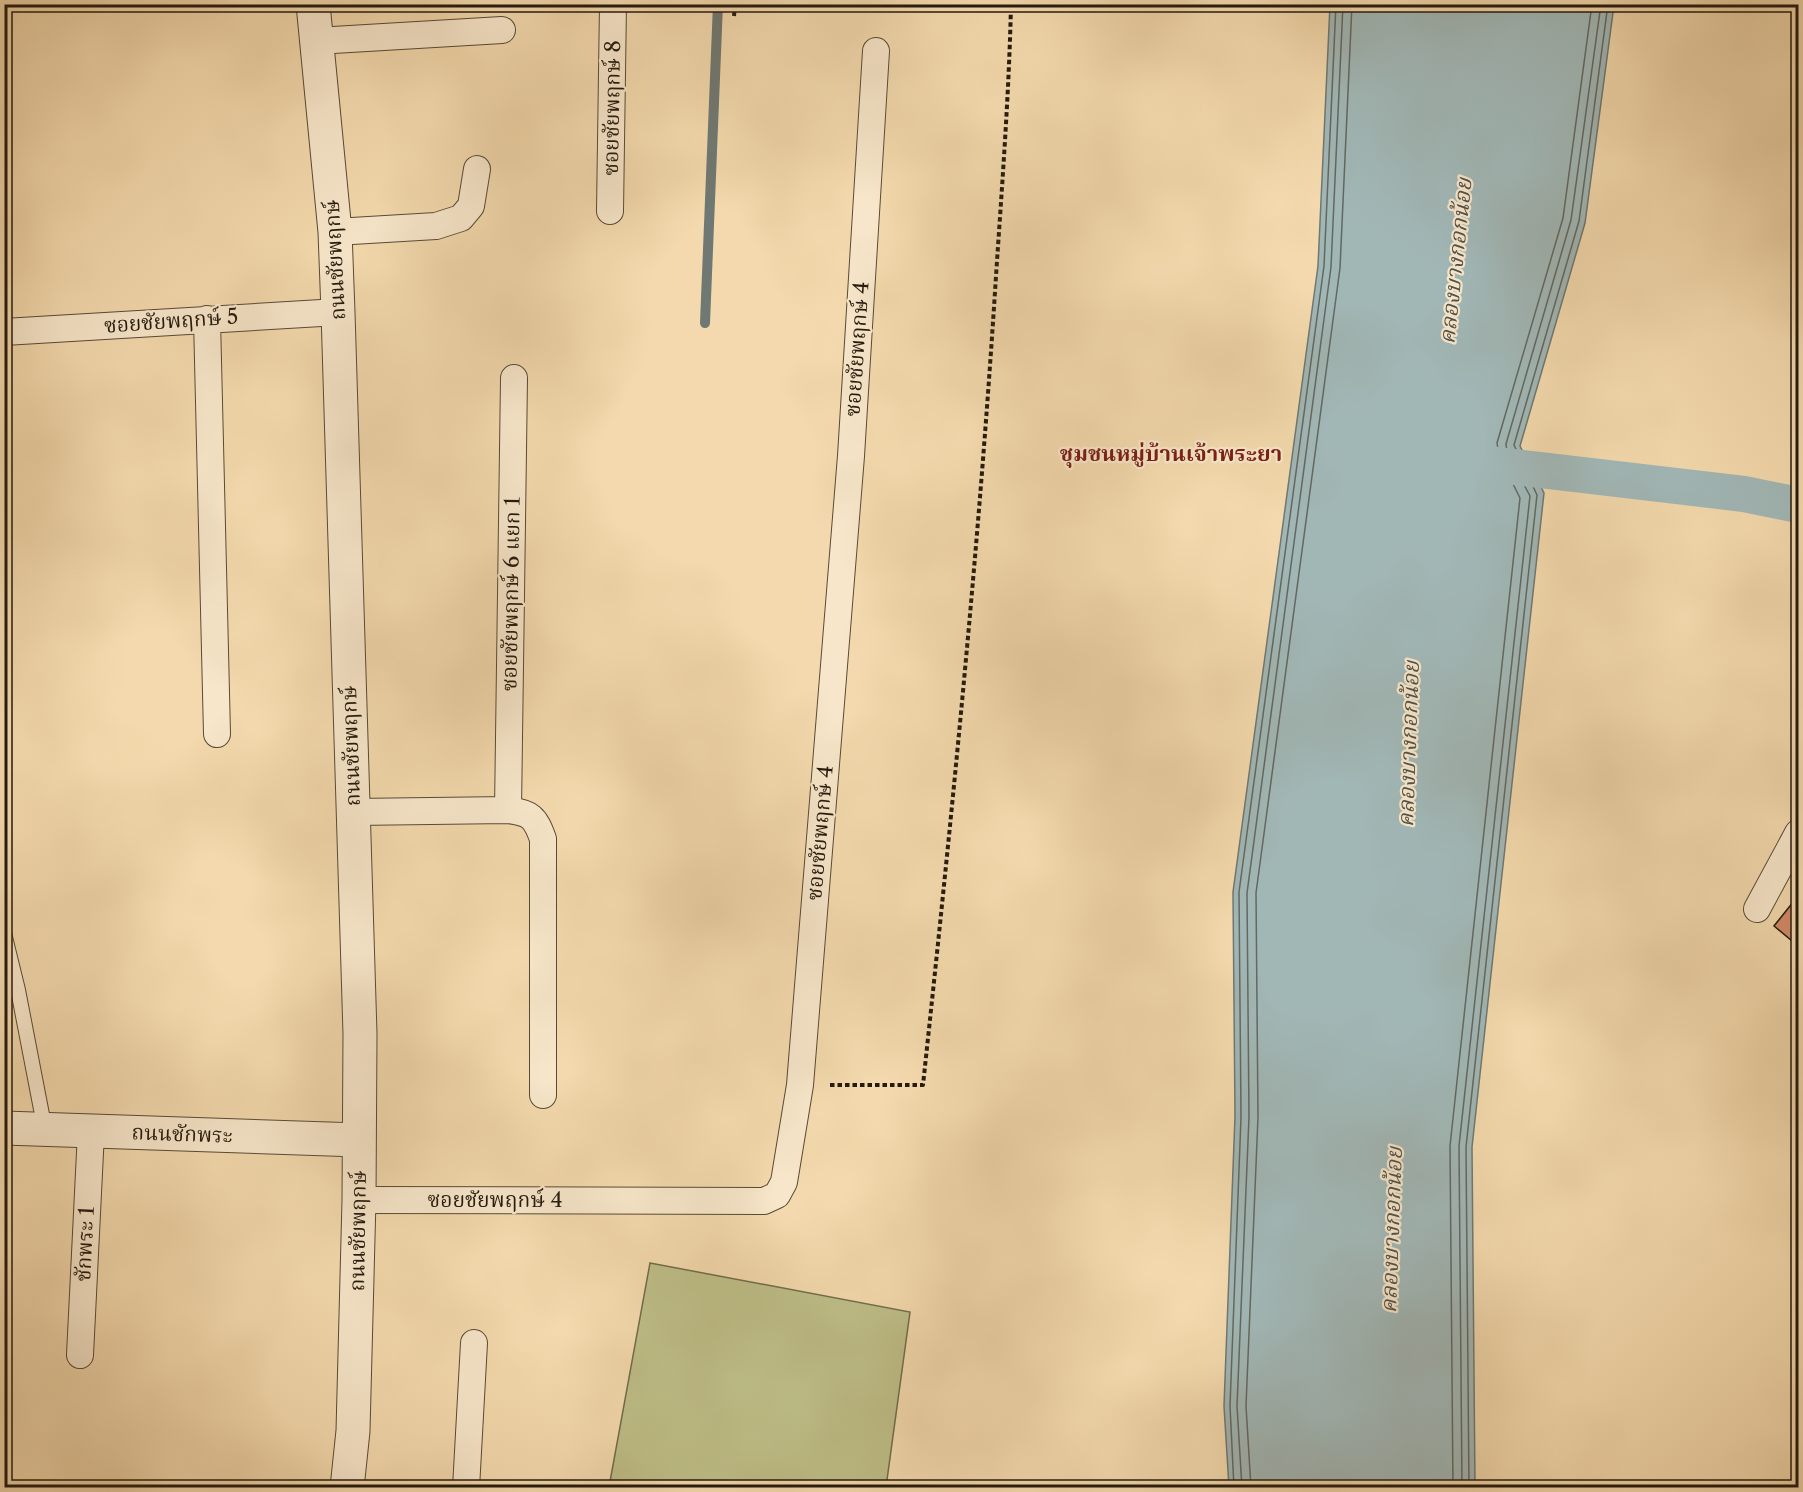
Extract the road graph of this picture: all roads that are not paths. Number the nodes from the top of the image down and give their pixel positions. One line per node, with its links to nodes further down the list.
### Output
1 (313, 4): 4 (street, ถนนชัยพฤกษ์)
2 (613, 4): 7 (street, ซอยชัยพฤกษ์ 8)
3 (502, 30): 4 (street)
4 (316, 41): 8 (street, ถนนชัยพฤกษ์)
5 (876, 51): 24 (street, ซอยชัยพฤกษ์ 4)
6 (477, 169): 8 (street)
7 (610, 211)
8 (334, 232): 9 (street, ถนนชัยพฤกษ์)
9 (339, 312): 10 (street, ซอยชัยพฤกษ์ 5); 15 (street, ถนนชัยพฤกษ์)
10 (207, 319): 11 (street, ซอยชัยพฤกษ์ 5); 13 (street)
11 (4, 332)
12 (514, 378): 14 (street, ซอยชัยพฤกษ์ 6 แยก 1)
13 (217, 734)
14 (508, 810): 15 (street); 19 (street)
15 (353, 812): 23 (street, ถนนชัยพฤกษ์)
16 (1798, 833): 17 (street)
17 (1757, 909)
18 (4, 933): 21 (lane)
19 (543, 1095)
20 (4, 1128): 21 (street, ถนนชักพระ)
21 (45, 1130): 22 (street, ถนนชักพระ)
22 (91, 1132): 23 (street, ถนนชักพระ); 26 (street, ชักพระ 1)
23 (359, 1140): 24 (street, ถนนชัยพฤกษ์)
24 (359, 1200): 27 (street, ถนนชัยพฤกษ์)
25 (474, 1343): 28 (street)
26 (80, 1355)
27 (347, 1488)
28 (466, 1488)

